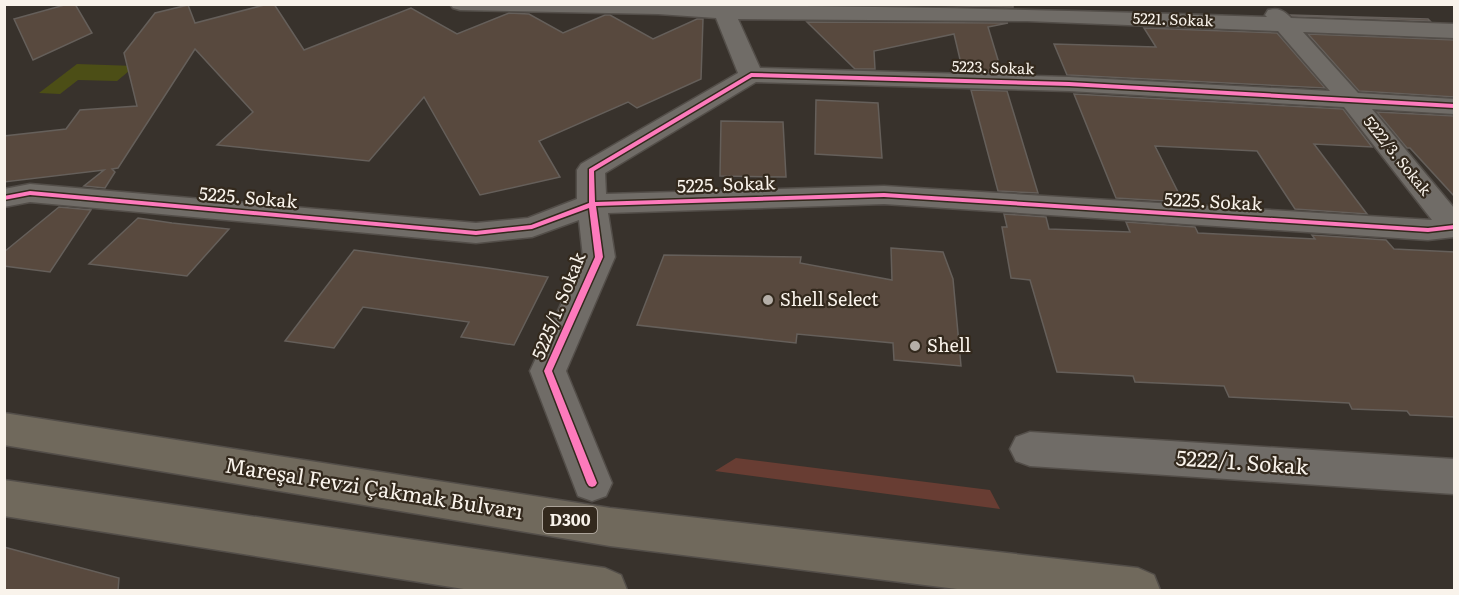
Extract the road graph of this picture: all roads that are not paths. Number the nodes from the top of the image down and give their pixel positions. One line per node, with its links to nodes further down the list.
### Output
1 (460, 4): 3 (street, 5221. Sokak)
2 (1267, 4): 4 (street, 5222/3. Sokak)
3 (726, 8): 4 (street, 5221. Sokak); 6 (street)
4 (1284, 24): 5 (street, 5221. Sokak); 7 (street, 5222/3. Sokak)
5 (1455, 31)
6 (751, 75): 7 (street, 5223. Sokak); 10 (street)
7 (1351, 100): 8 (street, 5223. Sokak); 11 (street, 5222/3. Sokak)
8 (1455, 106)
9 (4, 198): 10 (street, 5225. Sokak)
10 (592, 204): 11 (street, 5225. Sokak); 15 (street, 5225/1. Sokak)
11 (1454, 227)
12 (4, 429): 18 (highway, Mareşal Fevzi Çakmak Bulvarı / D300)
13 (1030, 449): 14 (street, 5222/1. Sokak)
14 (1455, 477)
15 (592, 483)
16 (4, 498): 17 (highway)
17 (604, 591)
18 (1138, 591)

